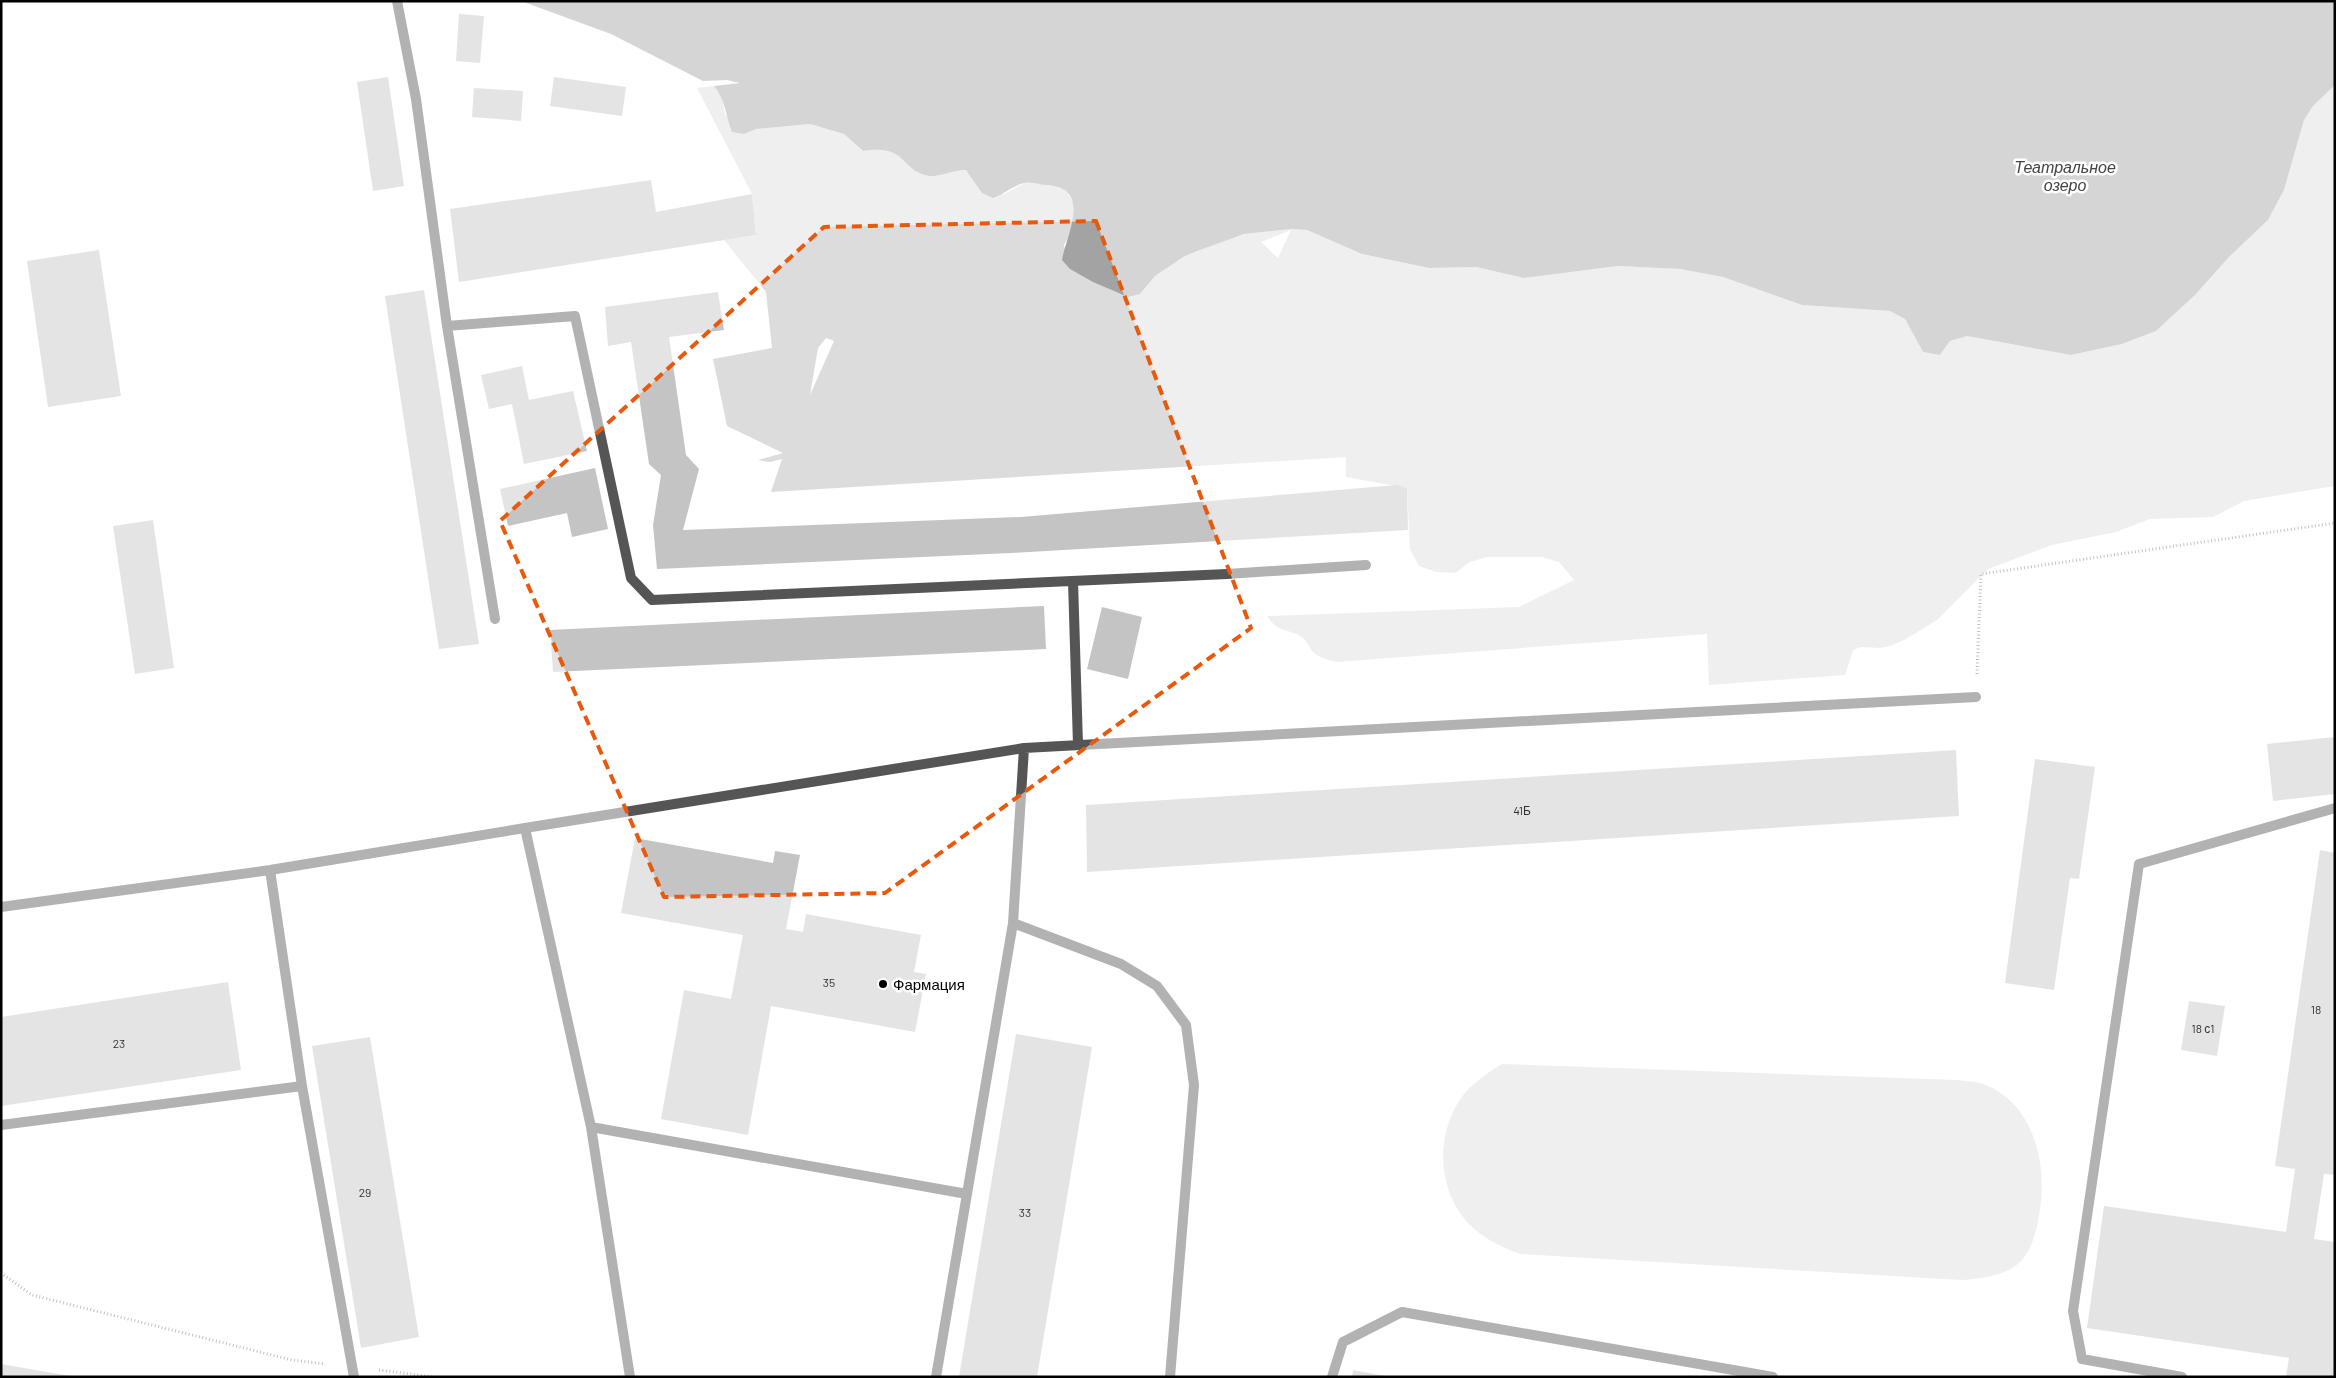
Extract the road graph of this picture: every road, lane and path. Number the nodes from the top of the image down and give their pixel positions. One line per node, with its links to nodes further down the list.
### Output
1 (397, 1): 2 (lane)
2 (447, 326): 5 (lane); 6 (lane)
3 (2335, 523): 7 (path)
4 (1366, 565): 5 (lane)
5 (1073, 581): 8 (lane)
6 (495, 619)
7 (1976, 697): 8 (lane)
8 (1078, 745): 9 (lane)
9 (1024, 748): 11 (lane); 14 (lane)
10 (2335, 808): 27 (lane)
11 (525, 828): 12 (lane); 17 (lane)
12 (270, 870): 13 (lane); 15 (lane)
13 (1, 907)
14 (1013, 924): 18 (lane); 24 (lane)
15 (302, 1086): 16 (lane); 20 (lane)
16 (1, 1126)
17 (591, 1127): 18 (lane); 22 (lane)
18 (967, 1194): 23 (lane)
19 (1, 1273): 20 (path)
20 (353, 1372): 21 (path)
21 (434, 1377)
22 (630, 1377)
23 (936, 1377)
24 (1170, 1377)
25 (1332, 1377): 26 (lane)
26 (1773, 1377)
27 (2182, 1377)

